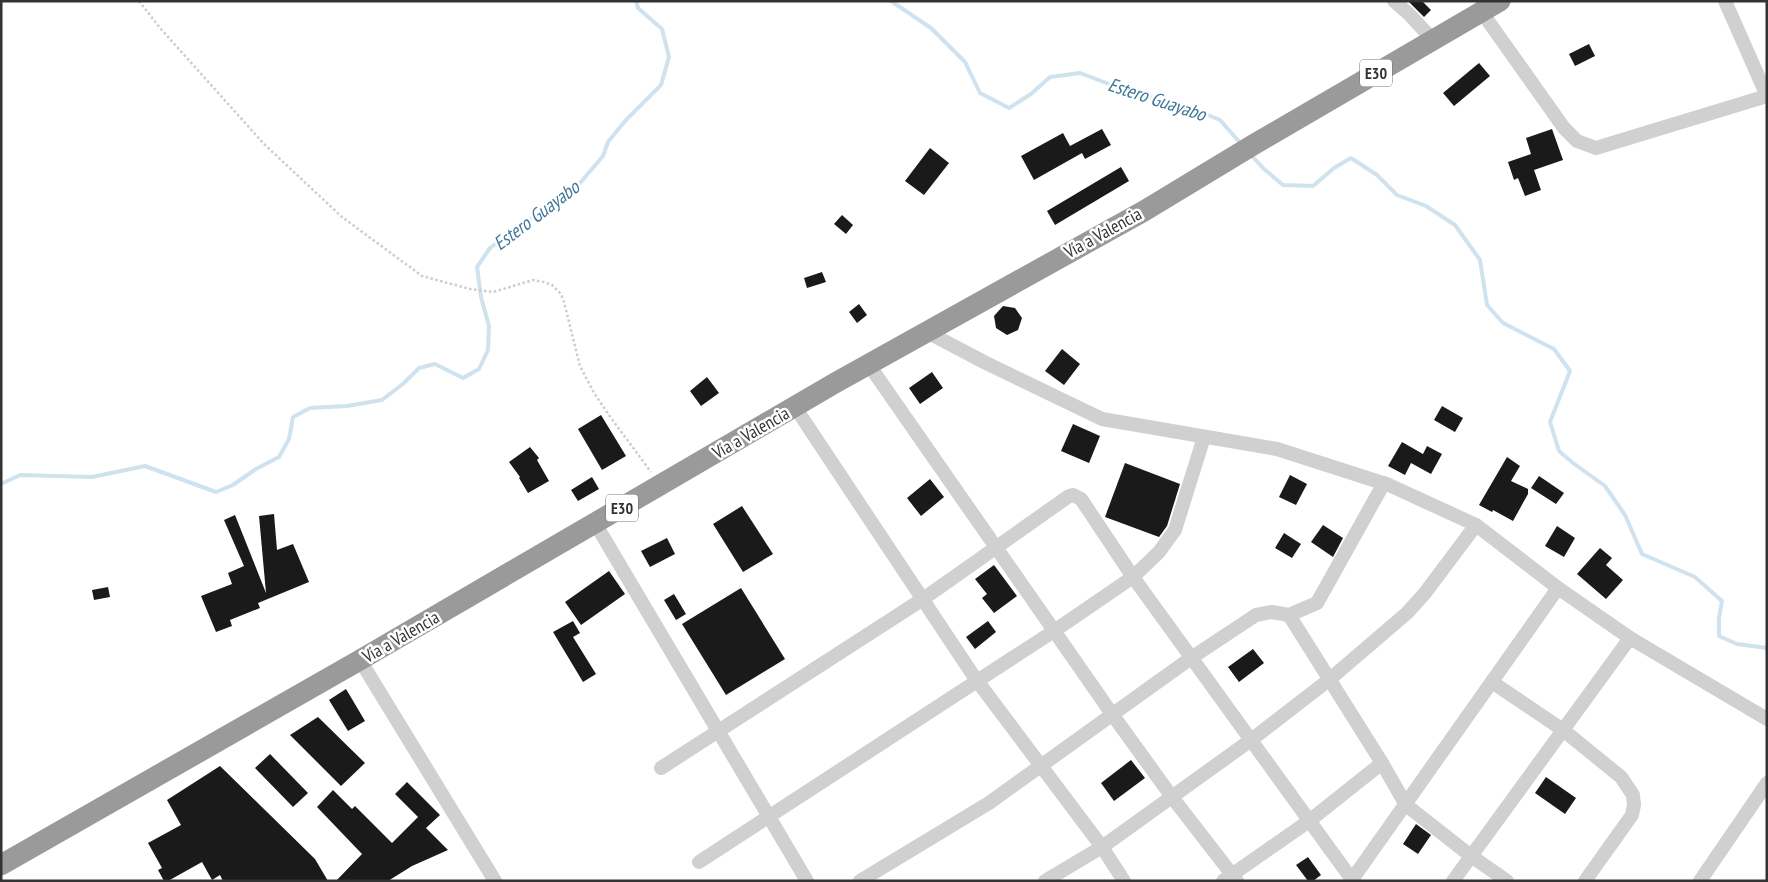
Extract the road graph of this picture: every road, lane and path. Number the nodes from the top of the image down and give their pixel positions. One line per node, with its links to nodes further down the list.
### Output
1 (139, 1): 13 (path)
2 (1394, 1): 6 (street)
3 (1500, 1): 5 (highway, Vía a Valencia / E30)
4 (1725, 1): 7 (street)
5 (1481, 11): 6 (highway, Vía a Valencia / E30); 7 (street)
6 (1433, 40): 8 (highway, Vía a Valencia / E30)
7 (1767, 96)
8 (927, 332): 9 (highway, Vía a Valencia / E30); 11 (street)
9 (869, 365): 10 (highway, Vía a Valencia / E30); 16 (street)
10 (795, 407): 13 (highway, Vía a Valencia / E30); 19 (street)
11 (1204, 437): 12 (street); 17 (street)
12 (1384, 483): 15 (street); 20 (street)
13 (660, 485): 14 (highway, Vía a Valencia / E30)
14 (595, 523): 24 (highway, Vía a Valencia / E30); 31 (street)
15 (1476, 525): 18 (street); 25 (street)
16 (996, 548): 17 (street); 19 (street); 21 (street)
17 (1134, 577): 21 (street); 23 (street)
18 (1558, 588): 22 (street); 27 (street)
19 (923, 600): 26 (street); 31 (street)
20 (1289, 615): 23 (street); 25 (street)
21 (1054, 631): 26 (street); 28 (street)
22 (1630, 638): 29 (street); 30 (street)
23 (1191, 658): 28 (street); 32 (street)
24 (360, 660): 44 (highway, Vía a Valencia / E30); 46 (street)
25 (1330, 679): 32 (street); 33 (street)
26 (978, 681): 34 (street); 39 (street)
27 (1492, 682): 30 (street); 38 (street)
28 (1112, 714): 34 (street); 37 (street)
29 (1767, 718)
30 (1563, 730): 42 (street); 54 (street)
31 (718, 731): 35 (street); 39 (street)
32 (1251, 740): 37 (street); 40 (street)
33 (1382, 763): 38 (street); 40 (street)
34 (1041, 766): 41 (street); 48 (street)
35 (661, 768)
36 (1767, 783): 55 (street)
37 (1172, 797): 41 (street); 45 (street)
38 (1406, 806): 42 (street); 51 (street)
39 (769, 816): 43 (street); 47 (street)
40 (1309, 821): 45 (street); 51 (street)
41 (1102, 847): 49 (street); 50 (street)
42 (1471, 856): 52 (street); 53 (street)
43 (698, 862)
44 (1, 865)
45 (1231, 878)
46 (495, 881)
47 (807, 881)
48 (860, 881)
49 (1045, 881)
50 (1124, 881)
51 (1352, 881)
52 (1453, 881)
53 (1507, 881)
54 (1585, 881)
55 (1700, 881)

